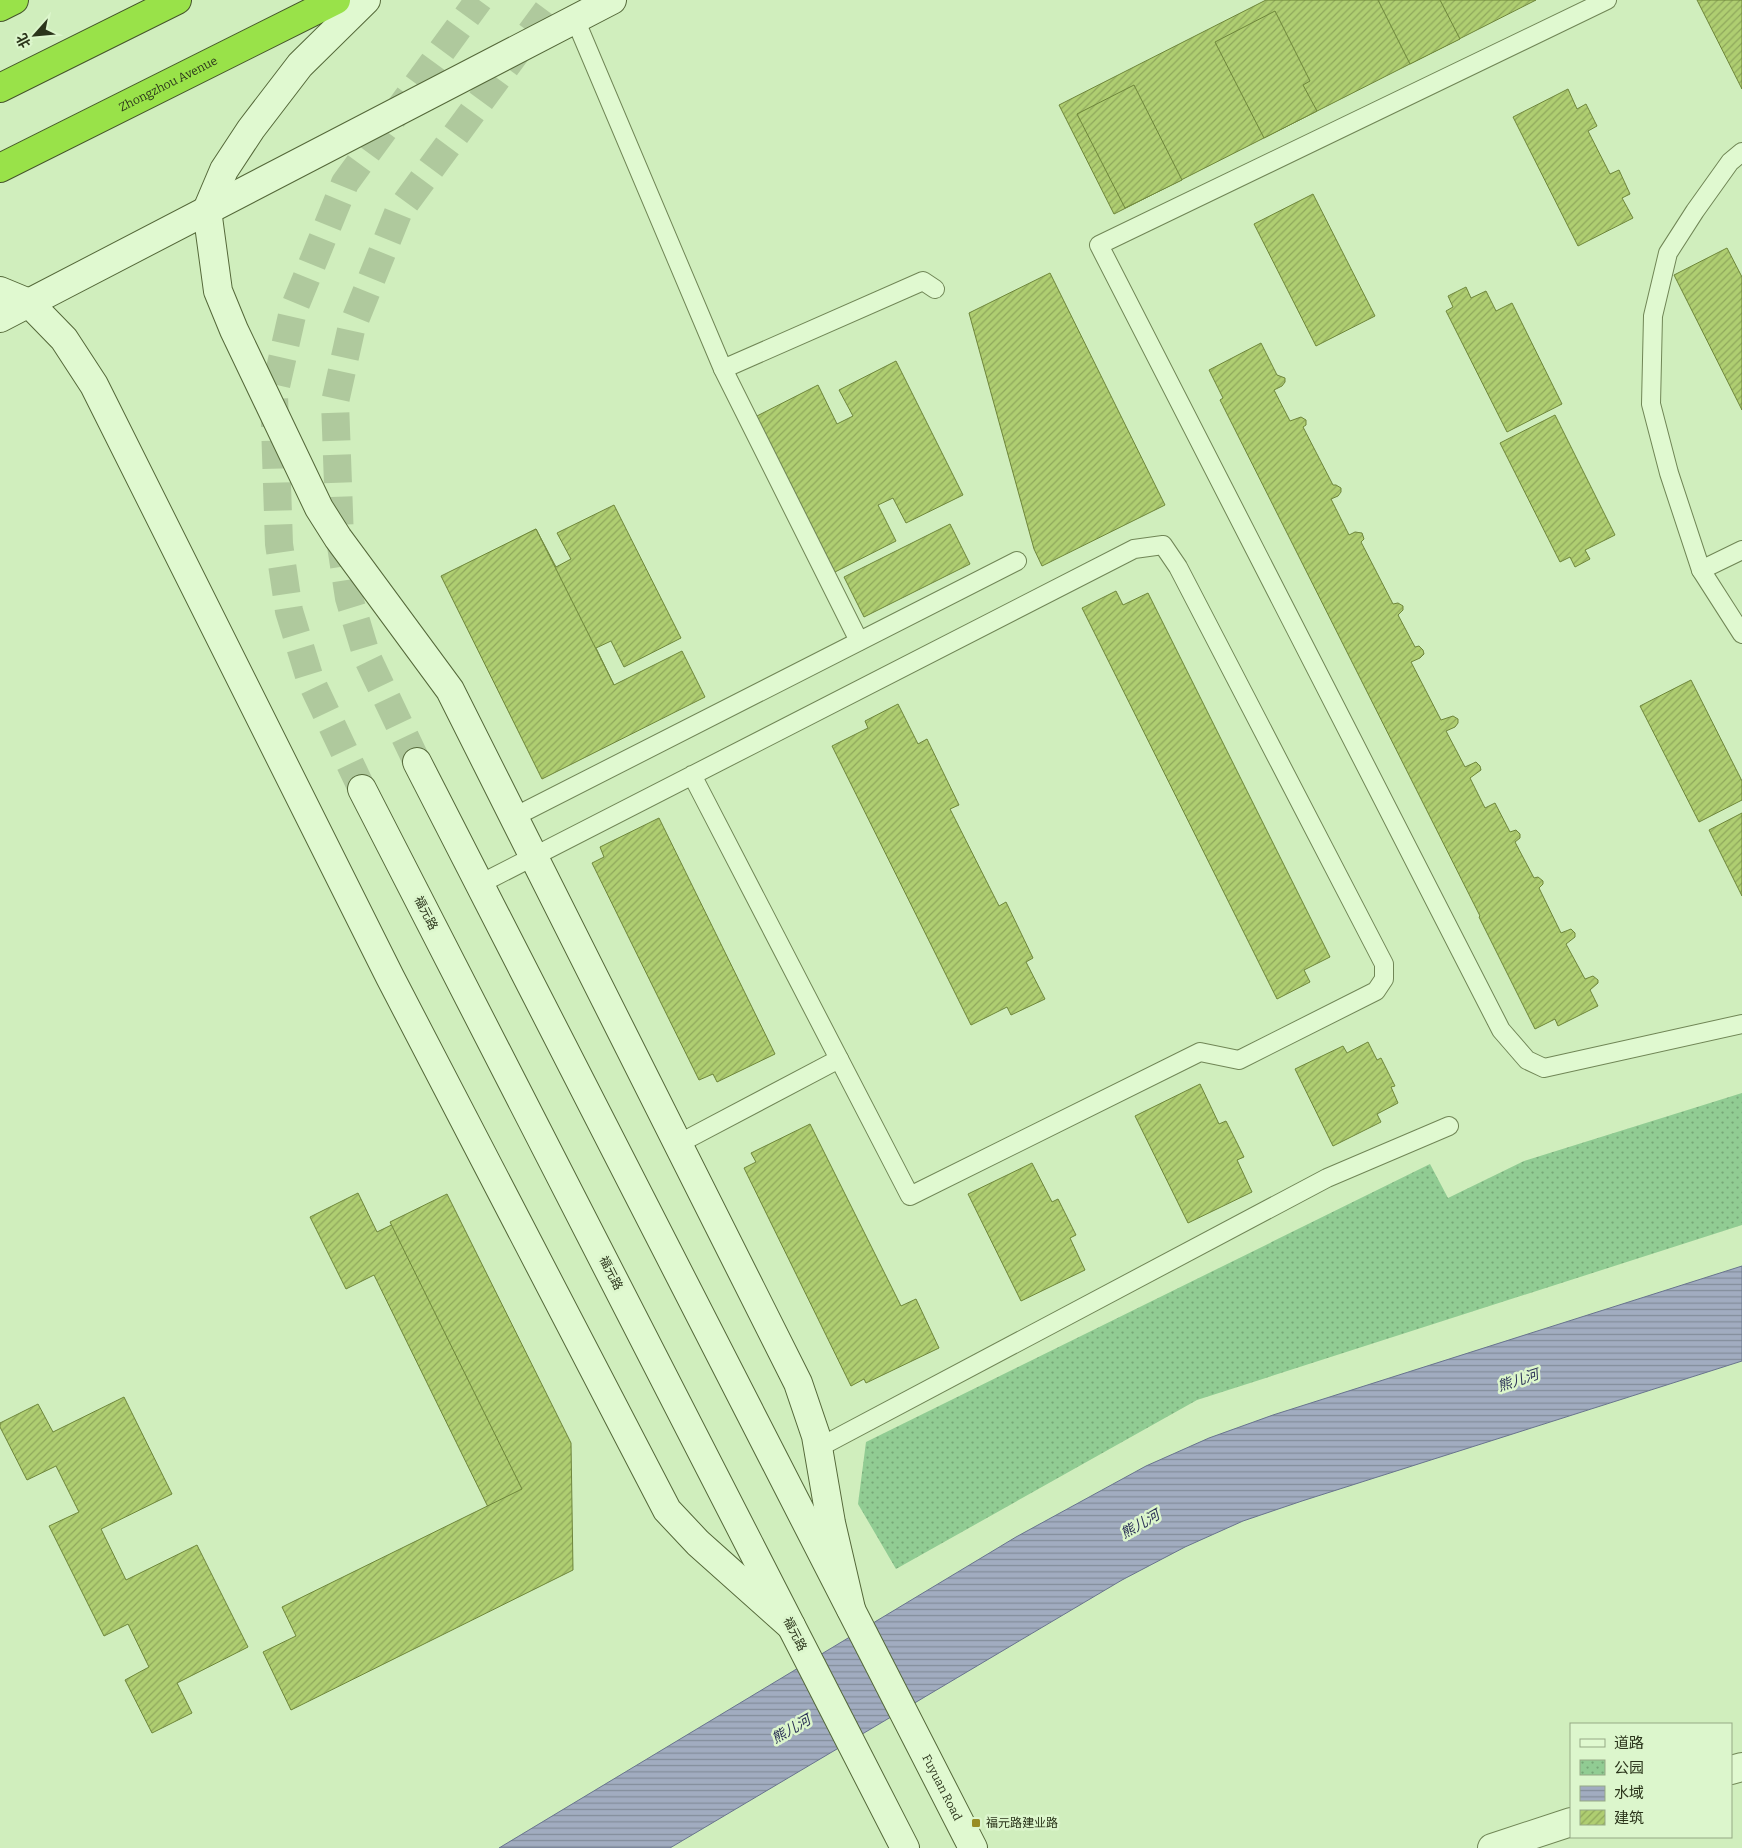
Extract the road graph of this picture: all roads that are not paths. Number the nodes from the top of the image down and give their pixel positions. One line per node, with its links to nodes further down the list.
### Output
1 (14, 0): 7 (highway)
2 (177, 0): 9 (highway)
3 (336, 0): 11 (highway, Zhongzhou Avenue)
4 (366, 0): 12 (street)
5 (612, 0): 8 (street)
6 (1607, 0): 29 (lane)
7 (0, 7)
8 (575, 19): 12 (street); 17 (lane)
9 (0, 88)
10 (1742, 152): 20 (lane)
11 (0, 168)
12 (207, 210): 15 (street); 26 (street)
13 (935, 289): 17 (lane)
14 (0, 290): 15 (street)
15 (29, 303): 16 (street); 35 (street)
16 (0, 318)
17 (722, 368): 22 (lane)
18 (1742, 550): 20 (lane)
19 (1018, 561): 22 (lane)
20 (1702, 570): 21 (lane)
21 (1742, 634)
22 (859, 641): 26 (lane)
23 (417, 762): 28 (street)
24 (692, 776): 27 (lane); 30 (lane); 30 (lane)
25 (362, 789): 35 (street, 福元路)
26 (514, 817): 27 (street)
27 (534, 856): 28 (lane); 32 (street)
28 (480, 884): 34 (street)
29 (1742, 1024)
30 (839, 1059): 32 (lane)
31 (1449, 1126): 33 (lane)
32 (678, 1144): 33 (street)
33 (818, 1448): 34 (street)
34 (854, 1615): 38 (street, Fuyuan Road)
35 (797, 1638): 37 (street, 福元路)
36 (1570, 1822): 39 (street)
37 (905, 1848)
38 (973, 1848)
39 (1492, 1848)

